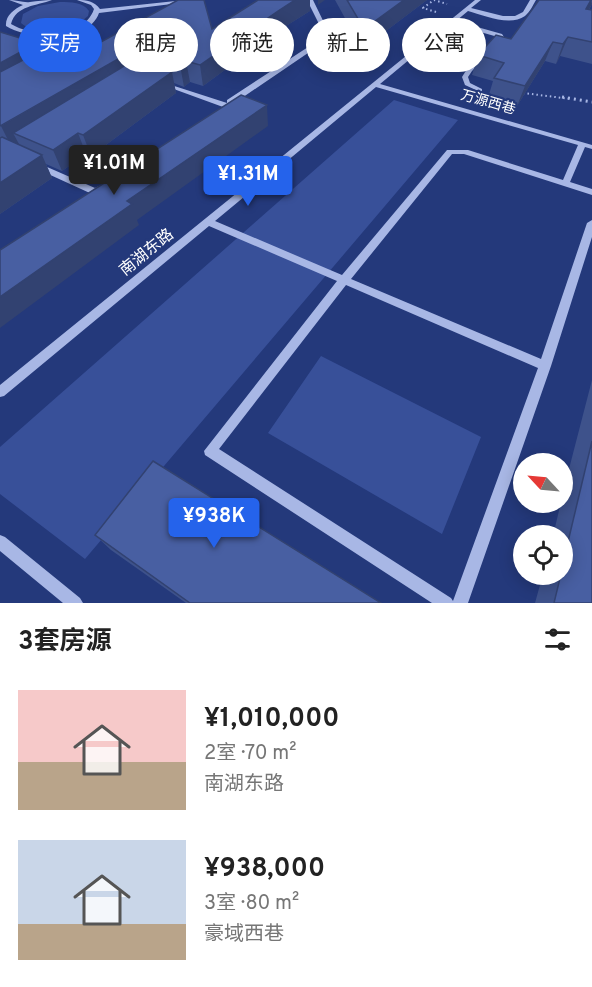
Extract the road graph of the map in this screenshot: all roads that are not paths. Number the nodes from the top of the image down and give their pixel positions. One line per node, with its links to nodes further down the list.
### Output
1 (12, 0): 8 (street)
2 (49, 0): 8 (street)
3 (80, 0): 10 (street)
4 (201, 0): 10 (street)
5 (310, 0): 21 (street)
6 (478, 0): 9 (street, 南湖东路)
7 (533, 0): 9 (street)
8 (29, 5): 12 (street)
9 (467, 9): 11 (street, 南湖东路)
10 (97, 11): 12 (street)
11 (457, 18)
12 (16, 31): 14 (street)
13 (486, 31): 15 (street)
14 (8, 35)
15 (486, 52)
16 (402, 64): 19 (street, 南湖东路)
17 (468, 72): 20 (street)
18 (160, 83): 21 (street)
19 (377, 85): 23 (street, 万源西巷); 31 (street, 南湖东路)
20 (480, 90)
21 (226, 105): 22 (street)
22 (216, 111)
23 (582, 144): 24 (street, 万源西巷); 27 (street)
24 (592, 147)
25 (33, 164): 28 (street)
26 (114, 180): 28 (street)
27 (566, 184): 29 (street); 33 (street)
28 (95, 192): 30 (street)
29 (592, 192)
30 (86, 199)
31 (209, 222): 33 (street); 35 (street, 南湖东路)
32 (592, 223): 34 (street)
33 (344, 280): 34 (street); 38 (street)
34 (545, 366): 39 (street)
35 (0, 392)
36 (0, 542): 37 (street)
37 (75, 603)
38 (446, 603)
39 (460, 603)

